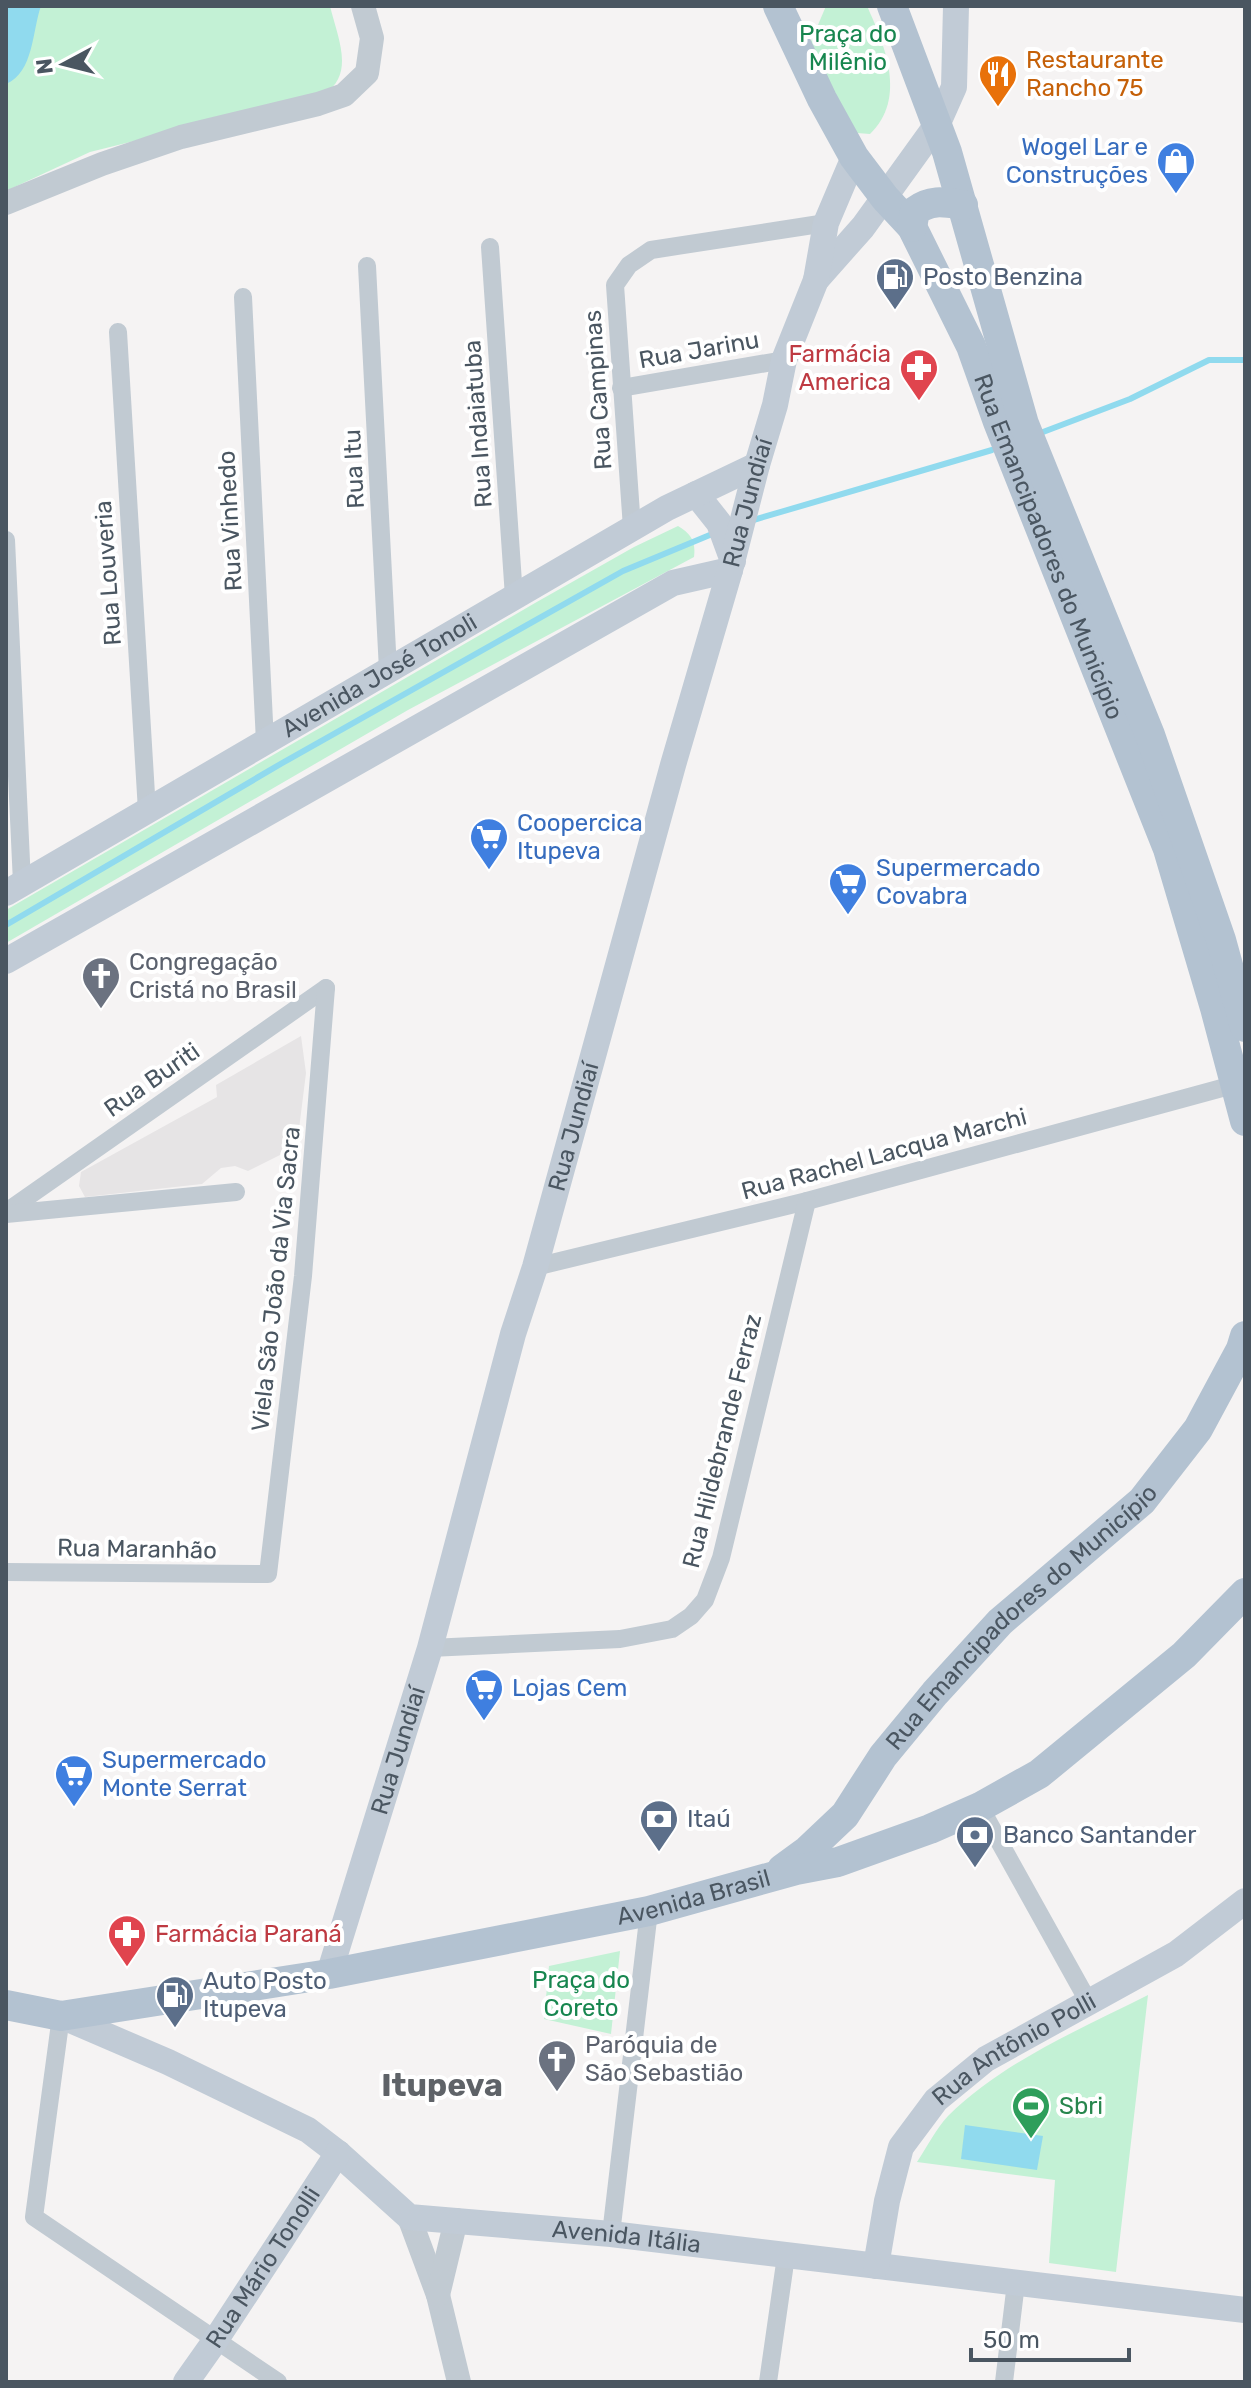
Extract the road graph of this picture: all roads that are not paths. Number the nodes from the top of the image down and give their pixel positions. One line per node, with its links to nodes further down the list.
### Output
1 (363, 6): 8 (street)
2 (778, 6): 6 (main road, Rua Emancipadores do Município)
3 (892, 6): 5 (main road, Rua Emancipadores do Município)
4 (956, 6): 5 (main road, Rua Jundiaí)
5 (938, 123): 7 (main road, Rua Jundiaí); 9 (main road, Rua Emancipadores do Município)
6 (854, 157): 7 (main road, Rua Emancipadores do Município); 10 (main road, Rua Jundiaí)
7 (885, 198): 11 (main road, Rua Emancipadores do Município); 14 (main road, Rua Jundiaí)
8 (6, 203)
9 (963, 205): 11 (main road); 19 (main road, Rua Emancipadores do Município)
10 (826, 223): 14 (main road, Rua Jundiaí); 20 (street, Rua Campinas)
11 (912, 227): 17 (main road, Rua Emancipadores do Município)
12 (490, 247): 26 (street, Rua Indaiatuba)
13 (367, 266): 27 (street, Rua Itu)
14 (816, 280): 18 (main road, Rua Jundiaí)
15 (243, 297): 28 (street, Rua Vinhedo)
16 (118, 332): 29 (street, Rua Louveria)
17 (971, 346): 19 (main road); 34 (main road, Rua Emancipadores do Município)
18 (784, 360): 20 (street, Rua Jarinu); 21 (main road, Rua Jundiaí)
19 (1008, 371): 33 (main road, Rua Emancipadores do Município)
20 (621, 388): 23 (street, Rua Campinas)
21 (757, 465): 22 (main road, Avenida José Tonoli); 25 (main road, Rua Jundiaí)
22 (696, 494): 23 (main road, Avenida José Tonoli); 25 (main road)
23 (632, 528): 26 (main road, Avenida José Tonoli)
24 (6, 540): 30 (street)
25 (732, 543): 31 (main road); 39 (main road, Rua Jundiaí)
26 (514, 597): 27 (main road, Avenida José Tonoli)
27 (388, 670): 28 (main road, Avenida José Tonoli)
28 (265, 742): 29 (main road, Avenida José Tonoli)
29 (147, 811): 30 (main road, Avenida José Tonoli)
30 (14, 888)
31 (6, 961)
32 (326, 988): 38 (street, Rua Buriti); 42 (street, Viela São João da Via Sacra)
33 (1245, 1027)
34 (1240, 1082): 35 (main road, Rua Emancipadores do Município); 37 (street, Rua Rachel Lacqua Marchi)
35 (1245, 1121)
36 (236, 1192): 38 (street)
37 (807, 1201): 39 (street, Rua Rachel Lacqua Marchi); 44 (street, Rua Hildebrande Ferraz)
38 (6, 1213)
39 (535, 1267): 44 (main road, Rua Jundiaí)
40 (1245, 1336): 46 (main road, Rua Emancipadores do Município)
41 (6, 1572): 42 (street, Rua Maranhão)
42 (268, 1574)
43 (1245, 1593): 45 (main road, Avenida Brasil)
44 (430, 1648): 51 (main road, Rua Jundiaí)
45 (980, 1807): 47 (main road, Avenida Brasil); 52 (street)
46 (845, 1815): 47 (main road); 48 (main road, Rua Emancipadores do Município)
47 (900, 1839): 48 (main road, Avenida Brasil)
48 (772, 1876): 50 (main road, Avenida Brasil)
49 (1245, 1901): 52 (main road, Rua Antônio Polli)
50 (649, 1911): 51 (main road, Avenida Brasil); 58 (street)
51 (329, 1974): 54 (main road, Avenida Brasil)
52 (1088, 2001): 60 (main road, Rua Antônio Polli)
53 (6, 2005): 54 (main road)
54 (61, 2016): 55 (main road); 64 (street)
55 (338, 2153): 56 (main road); 64 (main road, Rua Mário Tonolli)
56 (409, 2217): 57 (main road, Avenida Itália); 62 (street)
57 (456, 2220): 58 (main road, Avenida Itália); 62 (street)
58 (611, 2234): 59 (main road, Avenida Itália)
59 (786, 2256): 60 (main road, Avenida Itália); 68 (street)
60 (876, 2266): 61 (main road, Avenida Itália)
61 (1016, 2283): 63 (main road, Avenida Itália); 69 (street)
62 (438, 2295): 67 (street)
63 (1245, 2310)
64 (215, 2341): 65 (main road, Rua Mário Tonolli); 66 (street)
65 (186, 2382)
66 (278, 2382)
67 (459, 2382)
68 (768, 2382)
69 (1004, 2382)

